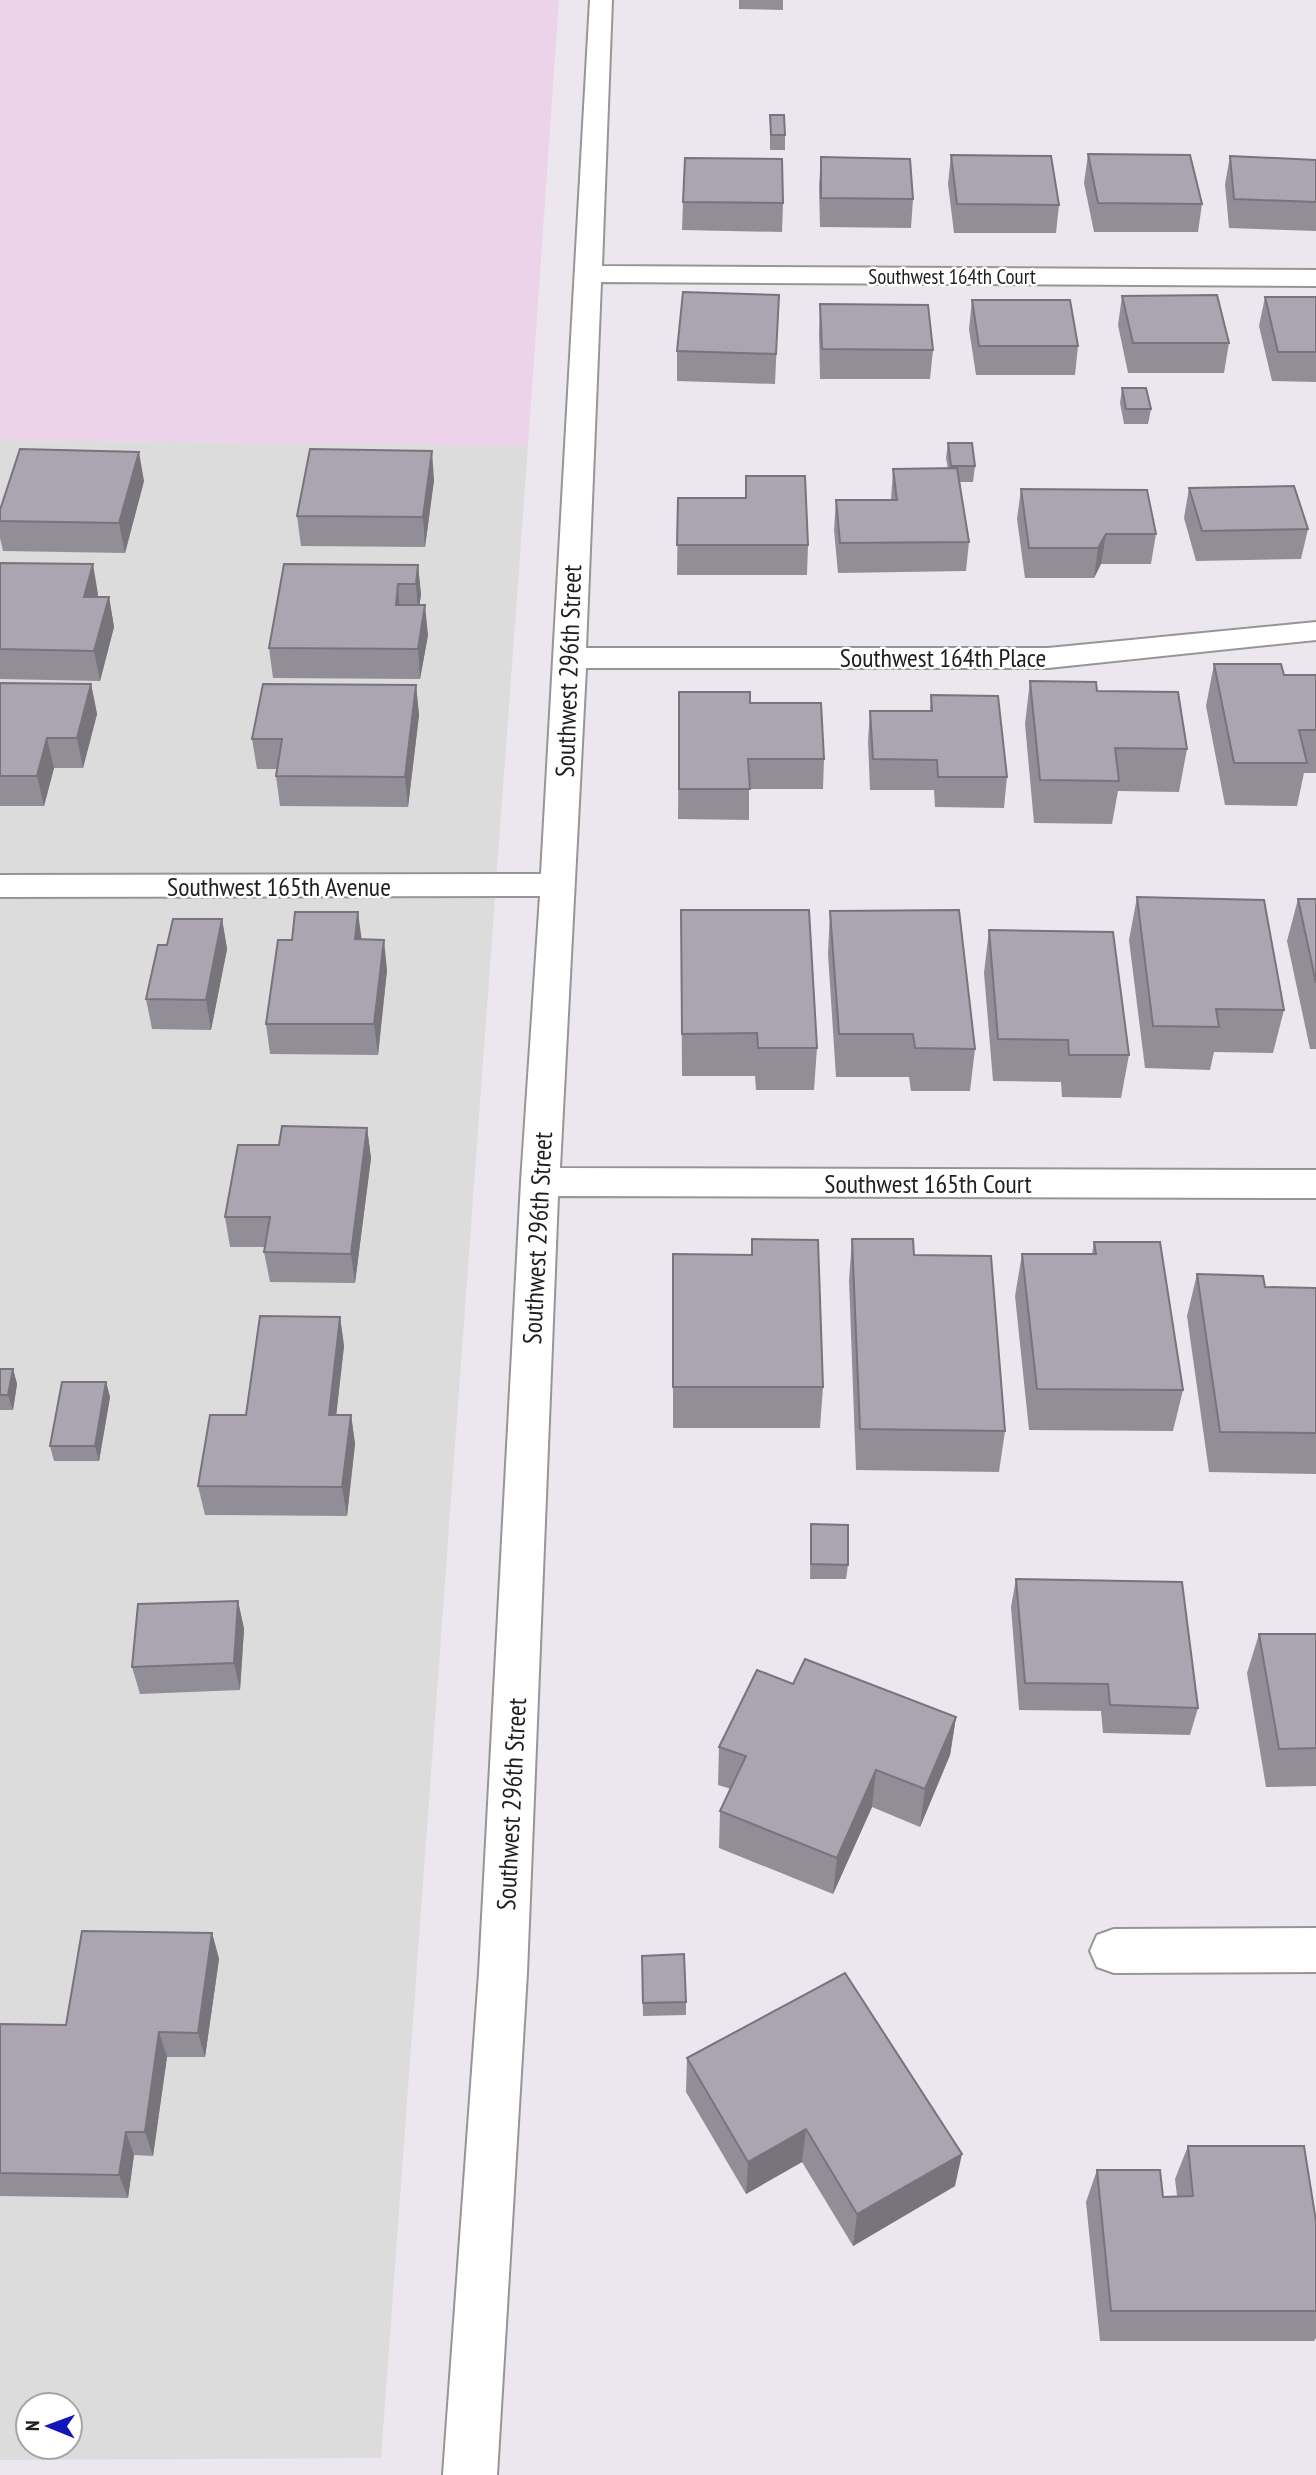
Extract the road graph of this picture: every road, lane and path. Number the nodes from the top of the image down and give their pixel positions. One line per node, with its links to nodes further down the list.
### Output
1 (601, 0): 2 (street, Southwest 296th Street)
2 (588, 274): 3 (street, Southwest 164th Court); 5 (street, Southwest 296th Street)
3 (1316, 278)
4 (1316, 631): 5 (street, Southwest 164th Place)
5 (569, 658): 6 (street, Southwest 296th Street)
6 (558, 885): 7 (street, Southwest 165th Avenue); 8 (street, Southwest 296th Street)
7 (0, 886)
8 (540, 1182): 9 (street, Southwest 165th Court); 12 (street, Southwest 296th Street)
9 (1316, 1184)
10 (1316, 1950): 11 (street)
11 (1114, 1951)
12 (470, 2475)

